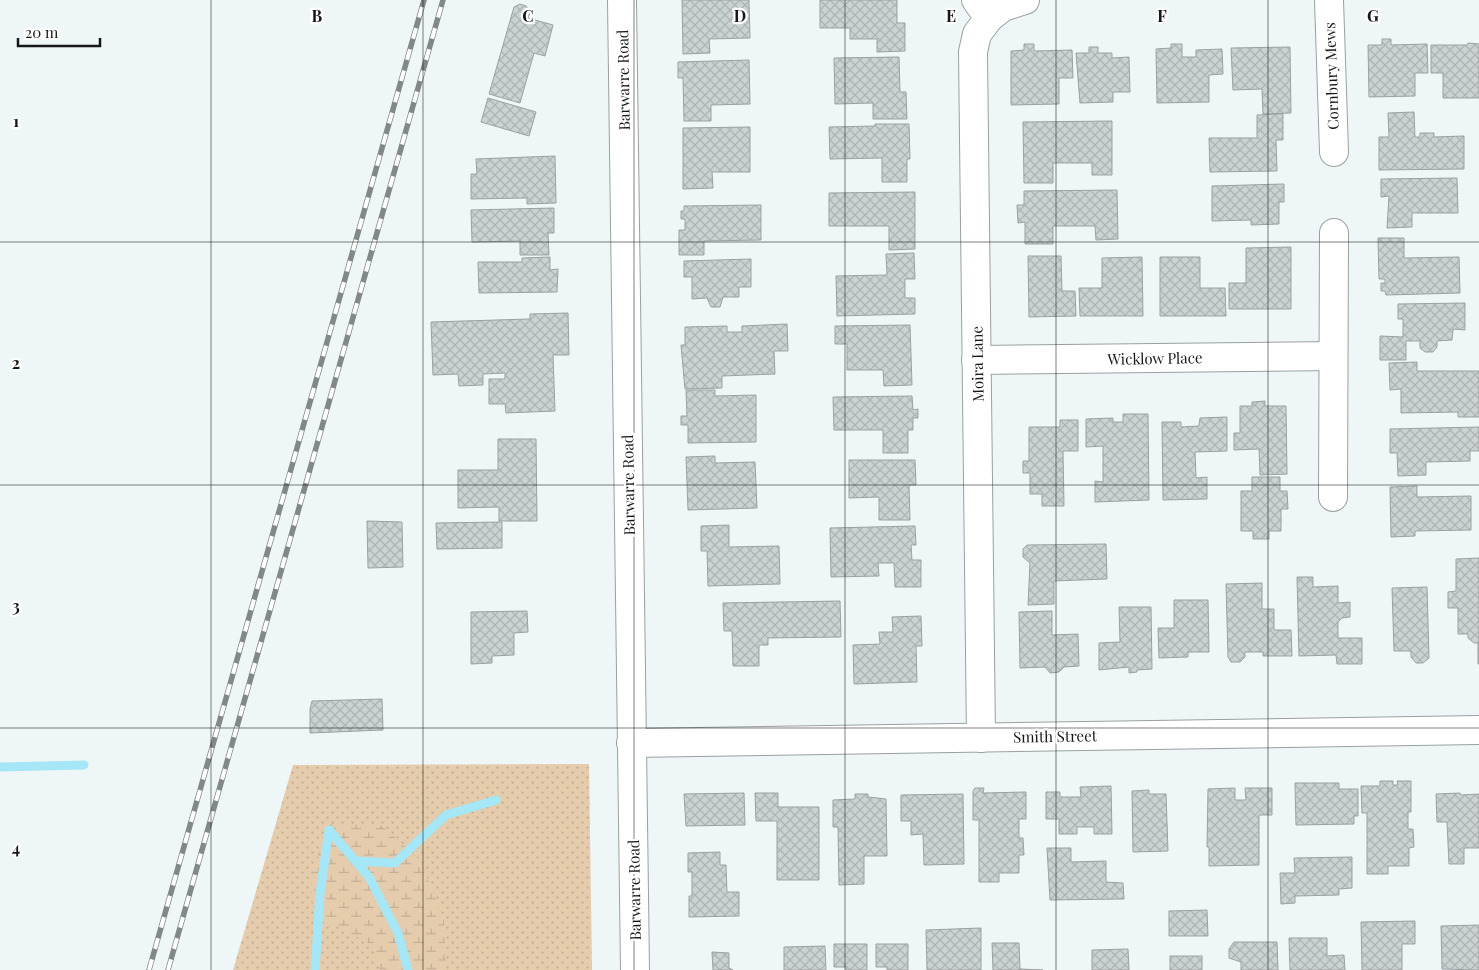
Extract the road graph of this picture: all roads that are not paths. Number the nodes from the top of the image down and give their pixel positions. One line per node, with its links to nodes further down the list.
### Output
1 (622, 0): 12 (street, Barwarre Road)
2 (1025, 0): 4 (street)
3 (1329, 0): 5 (street, Cornbury Mews)
4 (983, 9): 8 (street, Moira Lane)
5 (1334, 152)
6 (1334, 233): 7 (street)
7 (1333, 356): 8 (street, Wicklow Place); 9 (street)
8 (976, 360): 11 (street, Moira Lane)
9 (1333, 498)
10 (1479, 730): 11 (street, Smith Street)
11 (981, 738): 12 (street, Smith Street)
12 (631, 743): 13 (street, Barwarre Road)
13 (635, 970)

